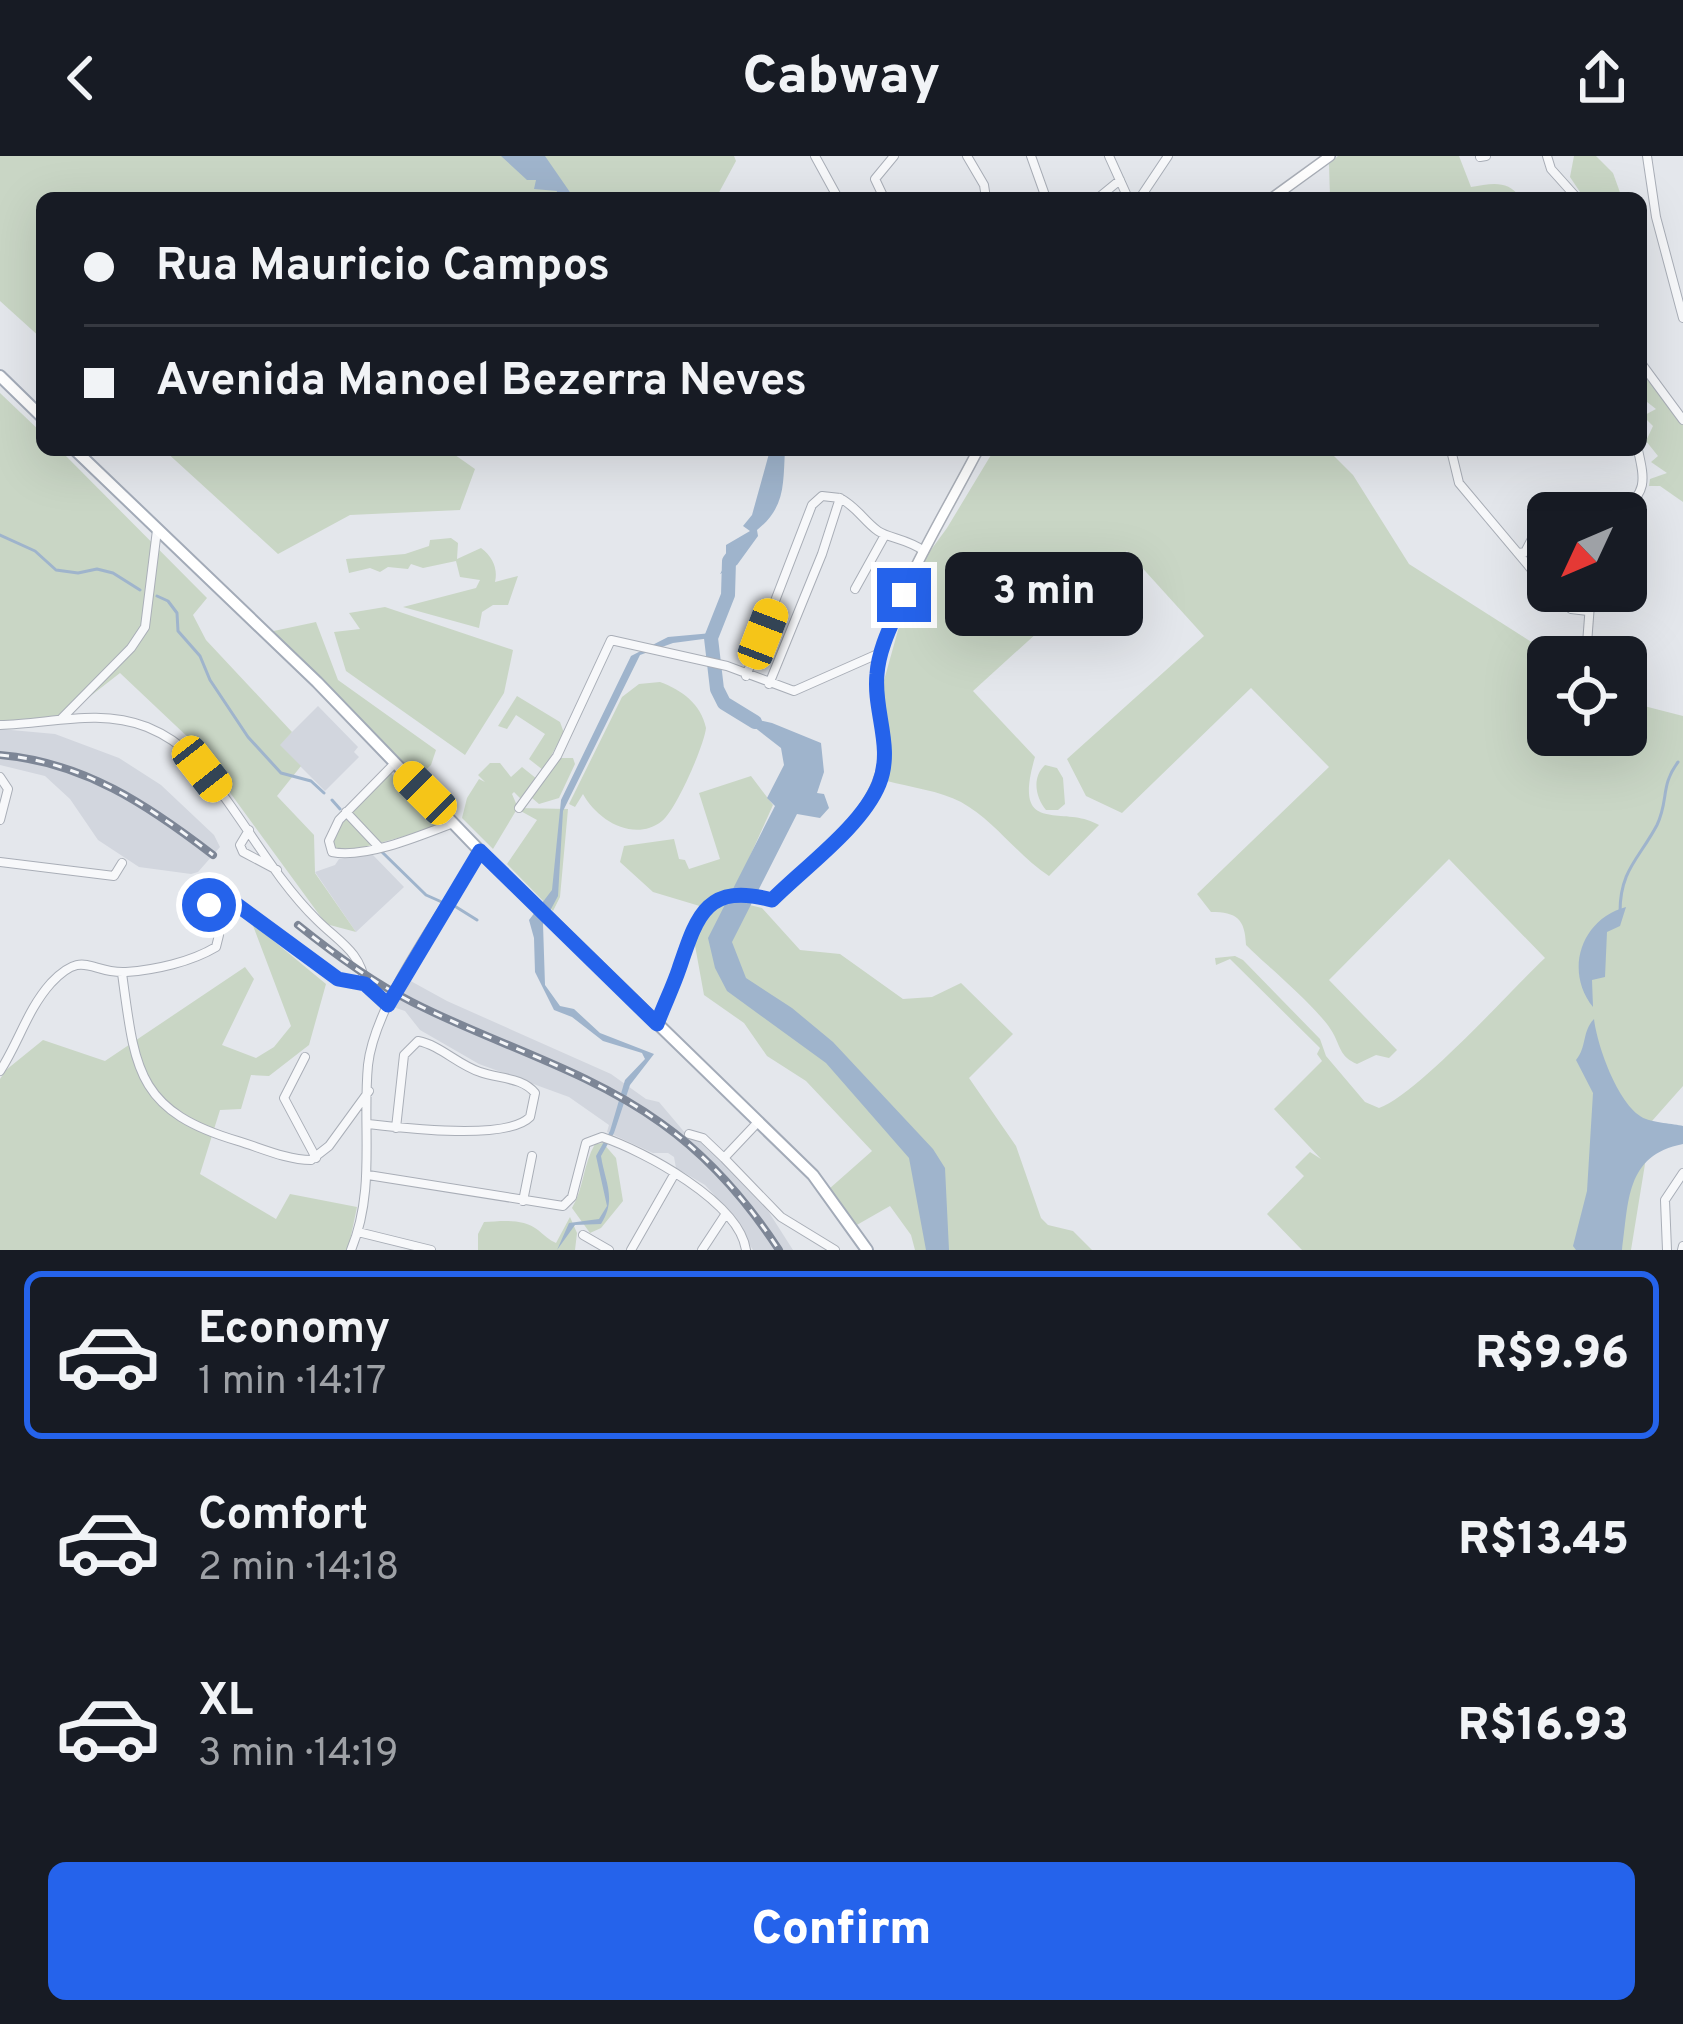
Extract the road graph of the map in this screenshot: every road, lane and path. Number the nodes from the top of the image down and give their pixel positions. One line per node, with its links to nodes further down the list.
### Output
1 (814, 156): 11 (street)
2 (894, 156): 12 (street)
3 (967, 156): 13 (street)
4 (1031, 156): 14 (street)
5 (1109, 156): 10 (street)
6 (1330, 156): 18 (street)
7 (1547, 156): 19 (street)
8 (1647, 156): 20 (street)
9 (1164, 158): 17 (street)
10 (1120, 180): 15 (street); 16 (street)
11 (835, 192)
12 (880, 192)
13 (985, 192)
14 (1044, 192)
15 (1105, 192)
16 (1125, 192)
17 (1144, 192)
18 (1280, 192)
19 (1572, 192)
20 (1683, 318)
21 (1647, 371): 24 (street)
22 (0, 376): 23 (main road)
23 (36, 411)
24 (1683, 420)
25 (81, 456): 31 (main road)
26 (975, 456): 34 (street)
27 (1452, 456): 36 (street)
28 (1639, 456): 29 (street)
29 (1642, 492)
30 (840, 498): 32 (street); 40 (street); 41 (street)
31 (157, 530): 42 (street); 44 (main road)
32 (885, 535): 34 (street); 38 (street)
33 (1527, 543): 36 (street)
34 (925, 552): 39 (street)
35 (1527, 552): 36 (street)
36 (1521, 553): 37 (street)
37 (1527, 561)
38 (855, 589)
39 (880, 652): 41 (street); 59 (street)
40 (746, 676): 41 (street); 46 (street)
41 (769, 684)
42 (61, 719): 43 (street); 50 (street)
43 (0, 725)
44 (395, 763): 47 (street); 49 (main road)
45 (0, 777): 48 (street)
46 (519, 808)
47 (346, 812): 51 (street); 51 (street)
48 (0, 820)
49 (455, 823): 51 (street); 52 (main road)
50 (249, 830): 55 (street); 55 (street)
51 (380, 847)
52 (480, 851): 58 (street); 59 (main road)
53 (0, 862): 54 (street)
54 (122, 863)
55 (278, 871): 57 (street)
56 (122, 973): 57 (street); 61 (street); 68 (street)
57 (365, 984): 58 (street)
58 (388, 1005): 62 (street)
59 (657, 1024): 63 (main road)
60 (305, 1057): 68 (street)
61 (0, 1072)
62 (370, 1089): 64 (street); 68 (street)
63 (758, 1122): 69 (street); 85 (main road)
64 (368, 1124): 65 (street); 72 (street)
65 (396, 1128): 65 (street)
66 (689, 1134): 69 (street)
67 (532, 1156): 73 (street)
68 (316, 1158)
69 (724, 1158): 84 (street)
70 (675, 1173): 73 (street); 74 (street); 81 (street)
71 (1683, 1173): 86 (street)
72 (368, 1175): 73 (street); 75 (street)
73 (523, 1201)
74 (724, 1215): 82 (street); 83 (street)
75 (358, 1232): 77 (street); 78 (street)
76 (583, 1235): 80 (street)
77 (405, 1247): 79 (street)
78 (351, 1250)
79 (431, 1250)
80 (609, 1250)
81 (626, 1250)
82 (702, 1250)
83 (746, 1250)
84 (835, 1250)
85 (867, 1250)
86 (1667, 1250)

